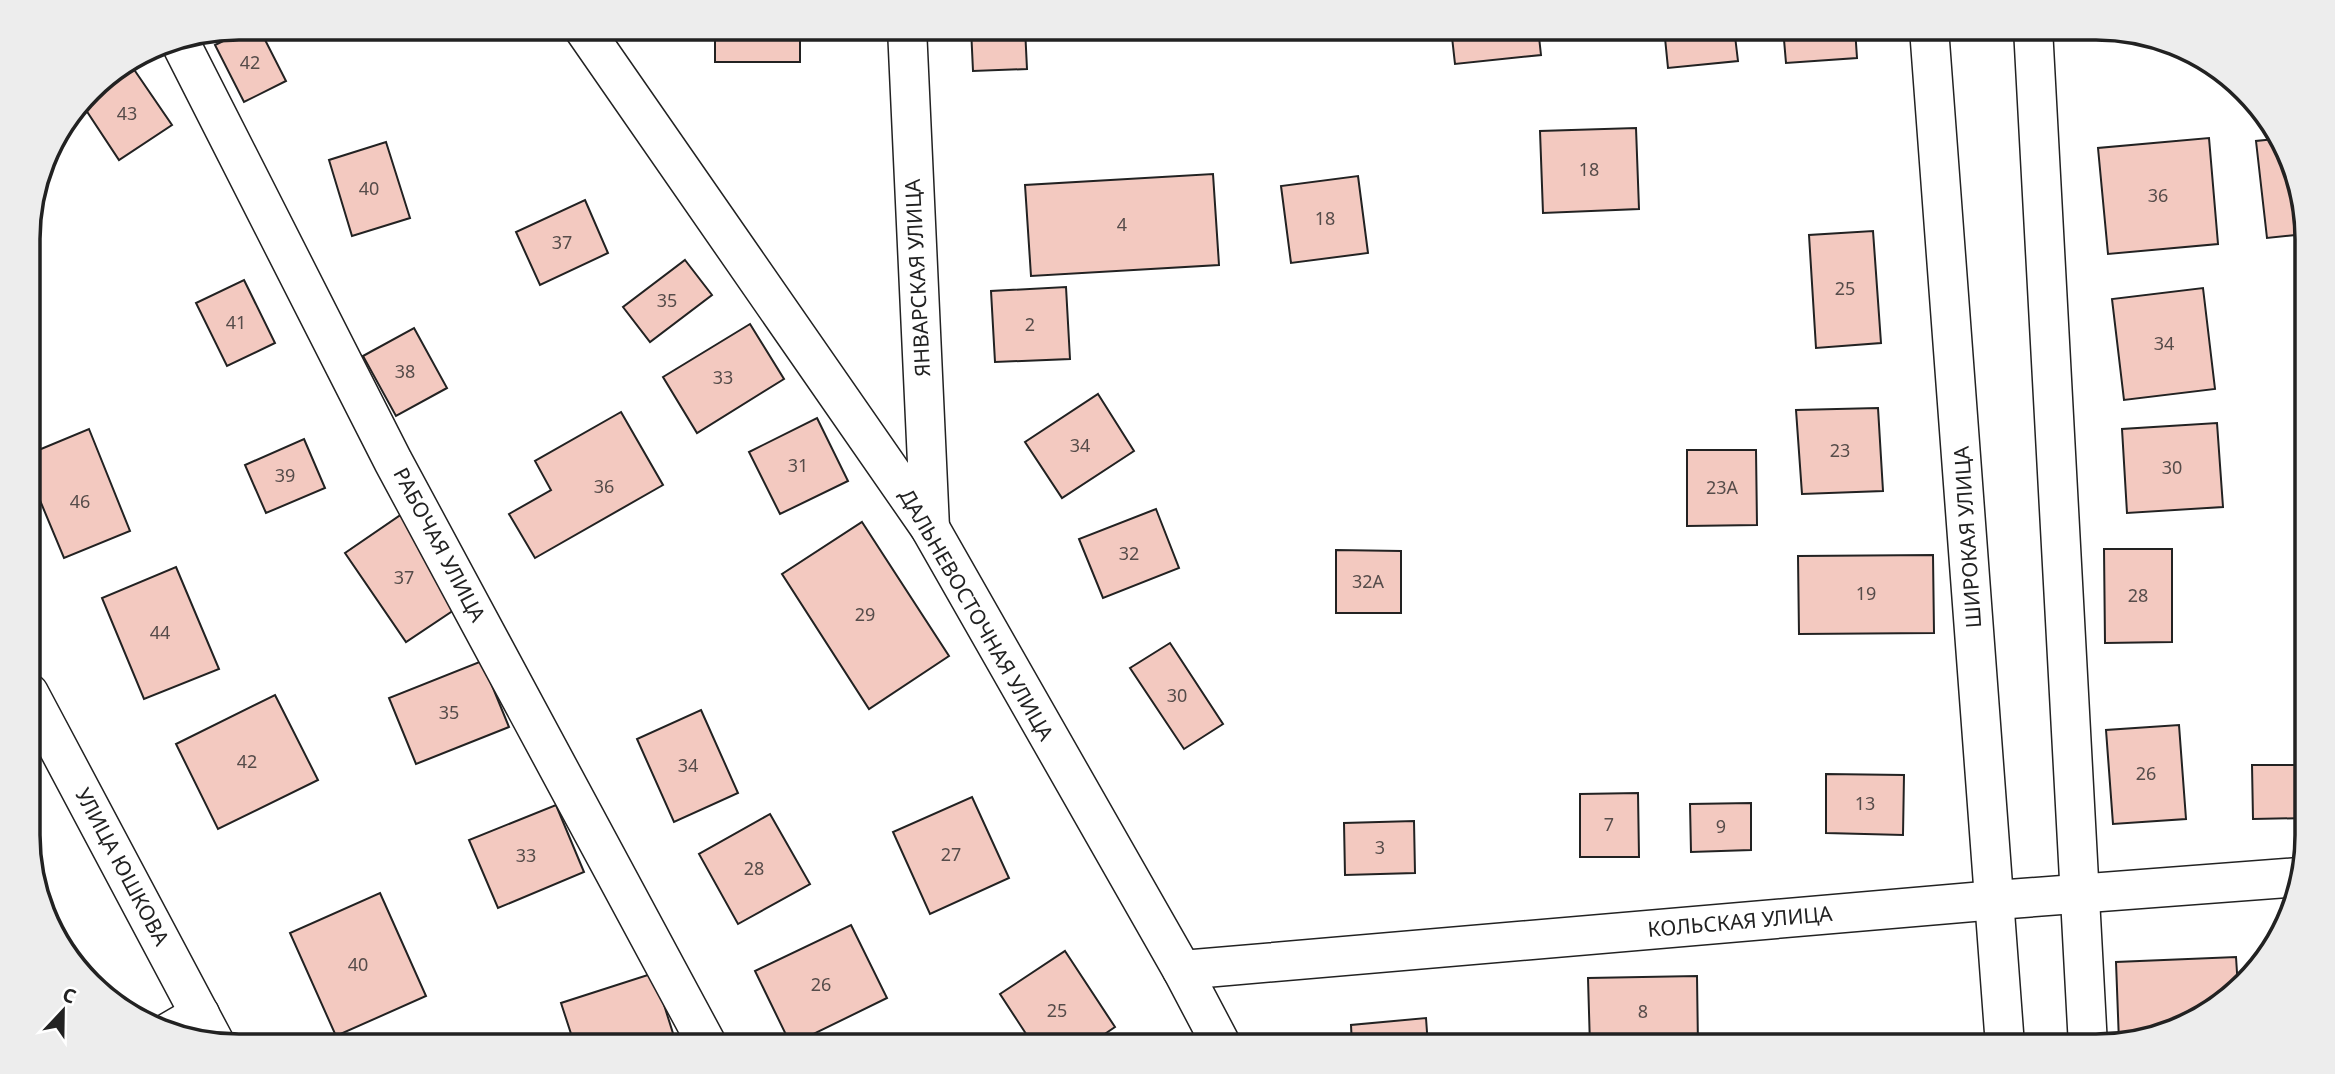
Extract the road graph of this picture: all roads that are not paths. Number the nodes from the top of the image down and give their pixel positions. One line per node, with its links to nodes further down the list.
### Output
1 (1930, 40): 10 (street, ШИРОКАЯ УЛИЦА)
2 (2034, 40): 9 (street)
3 (592, 41): 6 (street, ДАЛЬНЕВОСТОЧНАЯ УЛИЦА)
4 (908, 41): 6 (street, ЯНВАРСКАЯ УЛИЦА)
5 (183, 49): 16 (street, РАБОЧАЯ УЛИЦА)
6 (930, 528): 11 (street, ДАЛЬНЕВОСТОЧНАЯ УЛИЦА)
7 (40, 714): 12 (street, УЛИЦА ЮШКОВА)
8 (2290, 878): 9 (street, КОЛЬСКАЯ УЛИЦА)
9 (2078, 894): 10 (street, КОЛЬСКАЯ УЛИЦА); 15 (street)
10 (1996, 900): 11 (street, КОЛЬСКАЯ УЛИЦА); 14 (street, ШИРОКАЯ УЛИЦА)
11 (1182, 970): 13 (street, ДАЛЬНЕВОСТОЧНАЯ УЛИЦА)
12 (194, 1029)
13 (1215, 1033)
14 (2004, 1033)
15 (2087, 1033)
16 (701, 1034)

